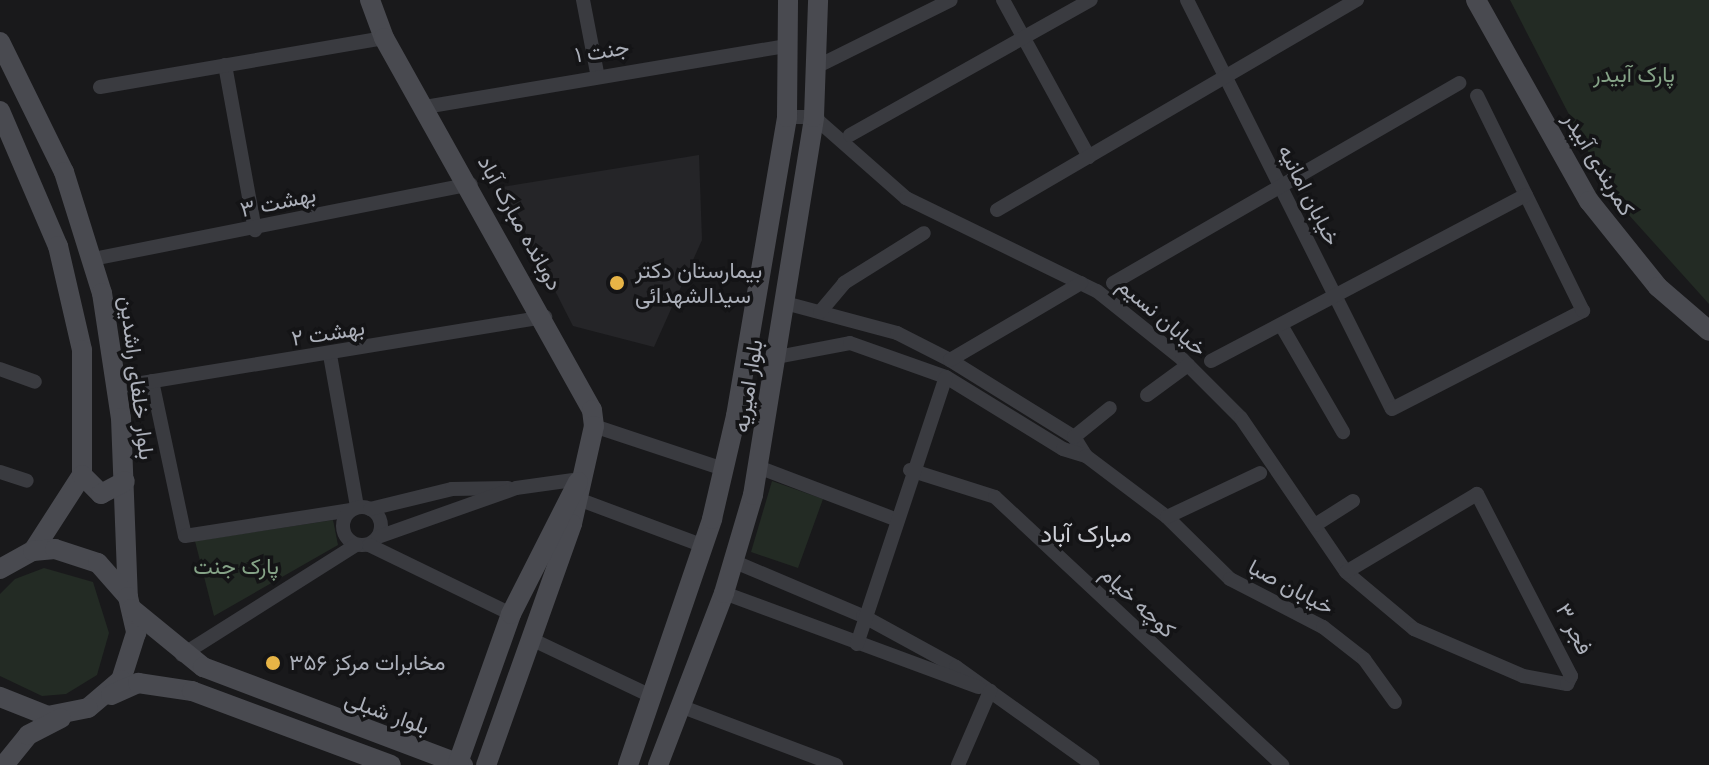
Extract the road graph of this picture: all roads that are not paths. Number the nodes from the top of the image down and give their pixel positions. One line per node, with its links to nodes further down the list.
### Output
1 (370, 0): 12 (street, دوبانده مبارک آباد)
2 (583, 0): 17 (street)
3 (788, 0): 14 (street, بلوار امیریه)
4 (818, 0): 16 (street, بلوار امیریه)
5 (951, 0): 16 (street)
6 (1003, 0): 11 (street)
7 (1091, 0): 11 (street)
8 (1187, 0): 18 (street, خیابان امانیه)
9 (1357, 0): 18 (street)
10 (1476, 0): 42 (street, کمربندی آبیدر)
11 (1026, 34): 26 (street); 27 (street)
12 (384, 38): 15 (street); 22 (street, دوبانده مبارک آباد)
13 (0, 42): 34 (street, بلوار خلفای راشدین)
14 (787, 46): 17 (street, جنت ۱); 24 (street, بلوار امیریه)
15 (225, 65): 20 (street); 32 (street)
16 (818, 66): 25 (street, بلوار امیریه)
17 (597, 73): 22 (street, جنت ۱)
18 (1226, 79): 27 (street); 28 (street, خیابان امانیه)
19 (1459, 83): 28 (street)
20 (100, 87)
21 (1477, 96): 30 (street)
22 (425, 107): 29 (street, دوبانده مبارک آباد)
23 (0, 111): 66 (street)
24 (787, 117): 25 (street); 55 (street, بلوار امیریه)
25 (814, 117): 35 (street, خیابان نسیم); 38 (street, بلوار امیریه)
26 (850, 135)
27 (1089, 157): 31 (street)
28 (1278, 183): 36 (street); 37 (street, خیابان امانیه)
29 (471, 184): 32 (street, بهشت ۳); 40 (street, دوبانده مبارک آباد)
30 (1526, 195): 37 (street); 37 (street, خیابان امانیه)
31 (997, 210)
32 (255, 230): 34 (street, بهشت ۳)
33 (924, 233): 39 (street)
34 (93, 259): 52 (street, بلوار خلفای راشدین)
35 (1081, 283): 45 (street); 47 (street, خیابان نسیم)
36 (1113, 283)
37 (1335, 295): 41 (street)
38 (785, 303): 39 (street, خیابان صبا); 44 (street, بلوار امیریه)
39 (820, 312): 45 (street, خیابان صبا)
40 (545, 317): 43 (street, بهشت ۲); 57 (street, دوبانده مبارک آباد)
41 (1281, 325): 46 (street); 58 (street)
42 (1709, 331)
43 (330, 355): 50 (street, بهشت ۲); 72 (street)
44 (777, 357): 49 (street, خیابان صبا); 56 (street, بلوار امیریه)
45 (950, 360): 59 (street, خیابان صبا)
46 (1211, 361)
47 (1188, 365): 53 (street); 75 (street, خیابان نسیم)
48 (0, 369): 51 (street)
49 (946, 377): 60 (street, خیابان صبا); 63 (street)
50 (152, 381): 52 (street, بهشت ۲); 72 (street)
51 (35, 382)
52 (117, 387): 68 (street, بلوار خلفای راشدین)
53 (1147, 395)
54 (1110, 408): 59 (street)
55 (736, 416): 56 (street); 62 (street, بلوار امیریه)
56 (767, 421): 61 (street, بلوار امیریه)
57 (594, 426): 62 (street); 70 (street)
58 (1343, 432)
59 (1074, 437): 60 (street, خیابان صبا)
60 (1086, 456): 73 (street, خیابان صبا)
61 (758, 467): 74 (street); 79 (street, بلوار امیریه)
62 (723, 469): 77 (street, بلوار امیریه)
63 (910, 470): 74 (street); 106 (street, کوچه خیام)
64 (0, 472): 67 (street)
65 (1260, 473): 73 (street)
66 (82, 475): 68 (street); 78 (street)
67 (27, 481)
68 (125, 481): 83 (street, بلوار خلفای راشدین)
69 (516, 488): 70 (street); 72 (street); 76 (street)
70 (579, 489): 77 (street); 84 (street); 87 (street)
71 (1353, 501): 75 (street)
72 (359, 508): 76 (street); 76 (street)
73 (1167, 517): 94 (street, خیابان صبا)
74 (895, 519): 85 (street)
75 (1315, 525): 81 (street, خیابان نسیم)
76 (368, 542): 84 (street); 89 (street)
77 (704, 546): 92 (street, بلوار امیریه)
78 (33, 551): 80 (street); 83 (street, بلوار شبلی)
79 (735, 562): 82 (street, بلوار امیریه); 85 (street)
80 (3, 564)
81 (1346, 572): 86 (street, خیابان نسیم); 86 (street, فجر ۳)
82 (724, 593): 88 (street); 95 (street, بلوار امیریه)
83 (130, 603): 89 (street, بلوار شبلی); 93 (street, بلوار خلفای راشدین)
84 (511, 614): 97 (street)
85 (863, 616): 88 (street); 90 (street)
86 (1414, 629)
87 (531, 639): 92 (street); 100 (street)
88 (857, 644): 90 (street)
89 (182, 655): 97 (street, بلوار شبلی)
90 (990, 691): 104 (street); 105 (street)
91 (0, 697): 96 (street)
92 (653, 697): 101 (street, بلوار امیریه)
93 (103, 698): 96 (street); 99 (street)
94 (1395, 702)
95 (680, 706): 102 (street, بلوار امیریه); 103 (street)
96 (70, 714): 98 (street)
97 (461, 764)
98 (4, 765)
99 (391, 765)
100 (486, 765)
101 (628, 765)
102 (658, 765)
103 (836, 765)
104 (958, 765)
105 (1093, 765)
106 (1282, 765)

